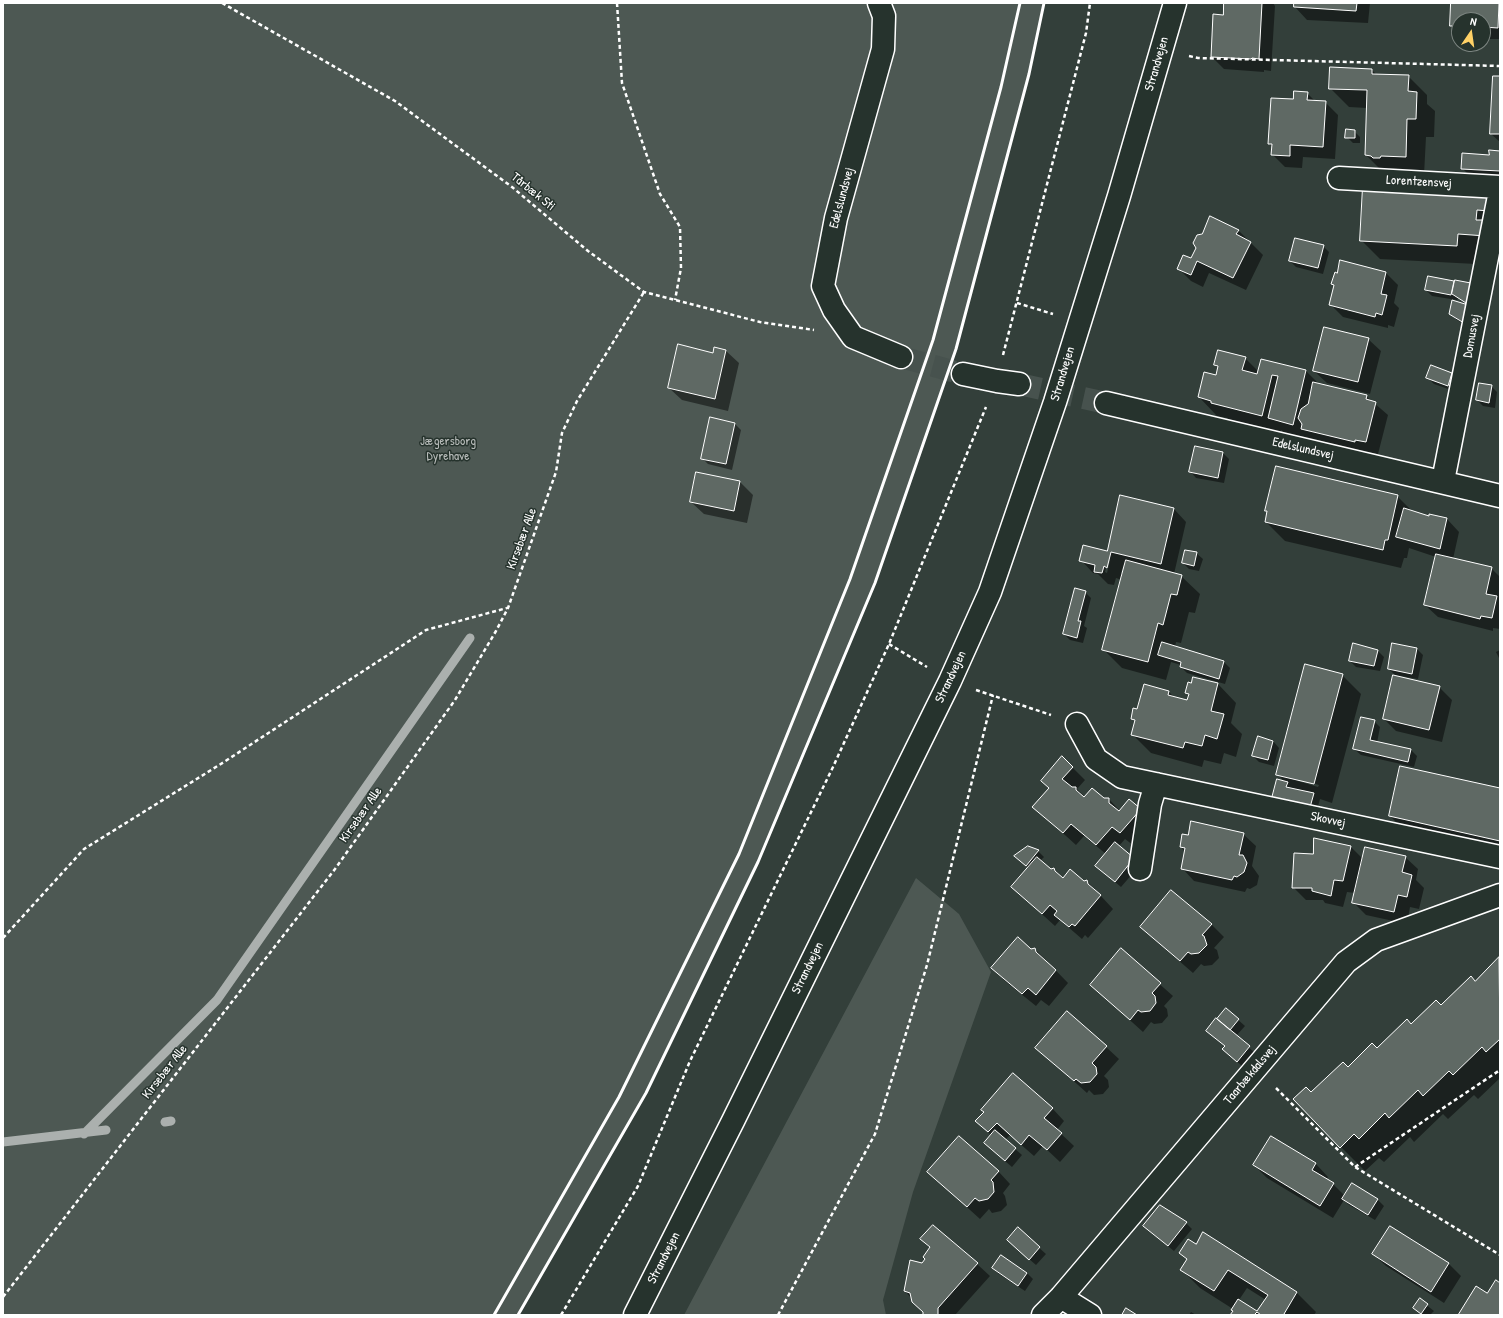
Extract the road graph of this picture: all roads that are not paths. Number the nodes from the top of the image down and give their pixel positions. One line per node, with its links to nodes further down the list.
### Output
1 (879, 3): 6 (street, Edelslundsvej)
2 (1175, 3): 18 (street, Strandvejen)
3 (1339, 178): 4 (street, Lorentzensvej)
4 (1500, 187)
5 (1500, 191): 10 (street, Domusvej)
6 (901, 357)
7 (963, 374): 8 (street)
8 (1018, 384)
9 (1106, 403): 10 (street, Edelslundsvej)
10 (1443, 481): 11 (street, Edelslundsvej)
11 (1500, 496)
12 (1077, 724): 13 (street, Skovvej)
13 (1156, 784): 14 (street, Skovvej); 15 (street)
14 (1500, 857)
15 (1140, 869)
16 (1500, 895): 17 (street, Taarbækdalsvej)
17 (1061, 1297): 19 (street, Taarbækdalsvej); 20 (street)
18 (635, 1315)
19 (1043, 1315)
20 (1090, 1315)

